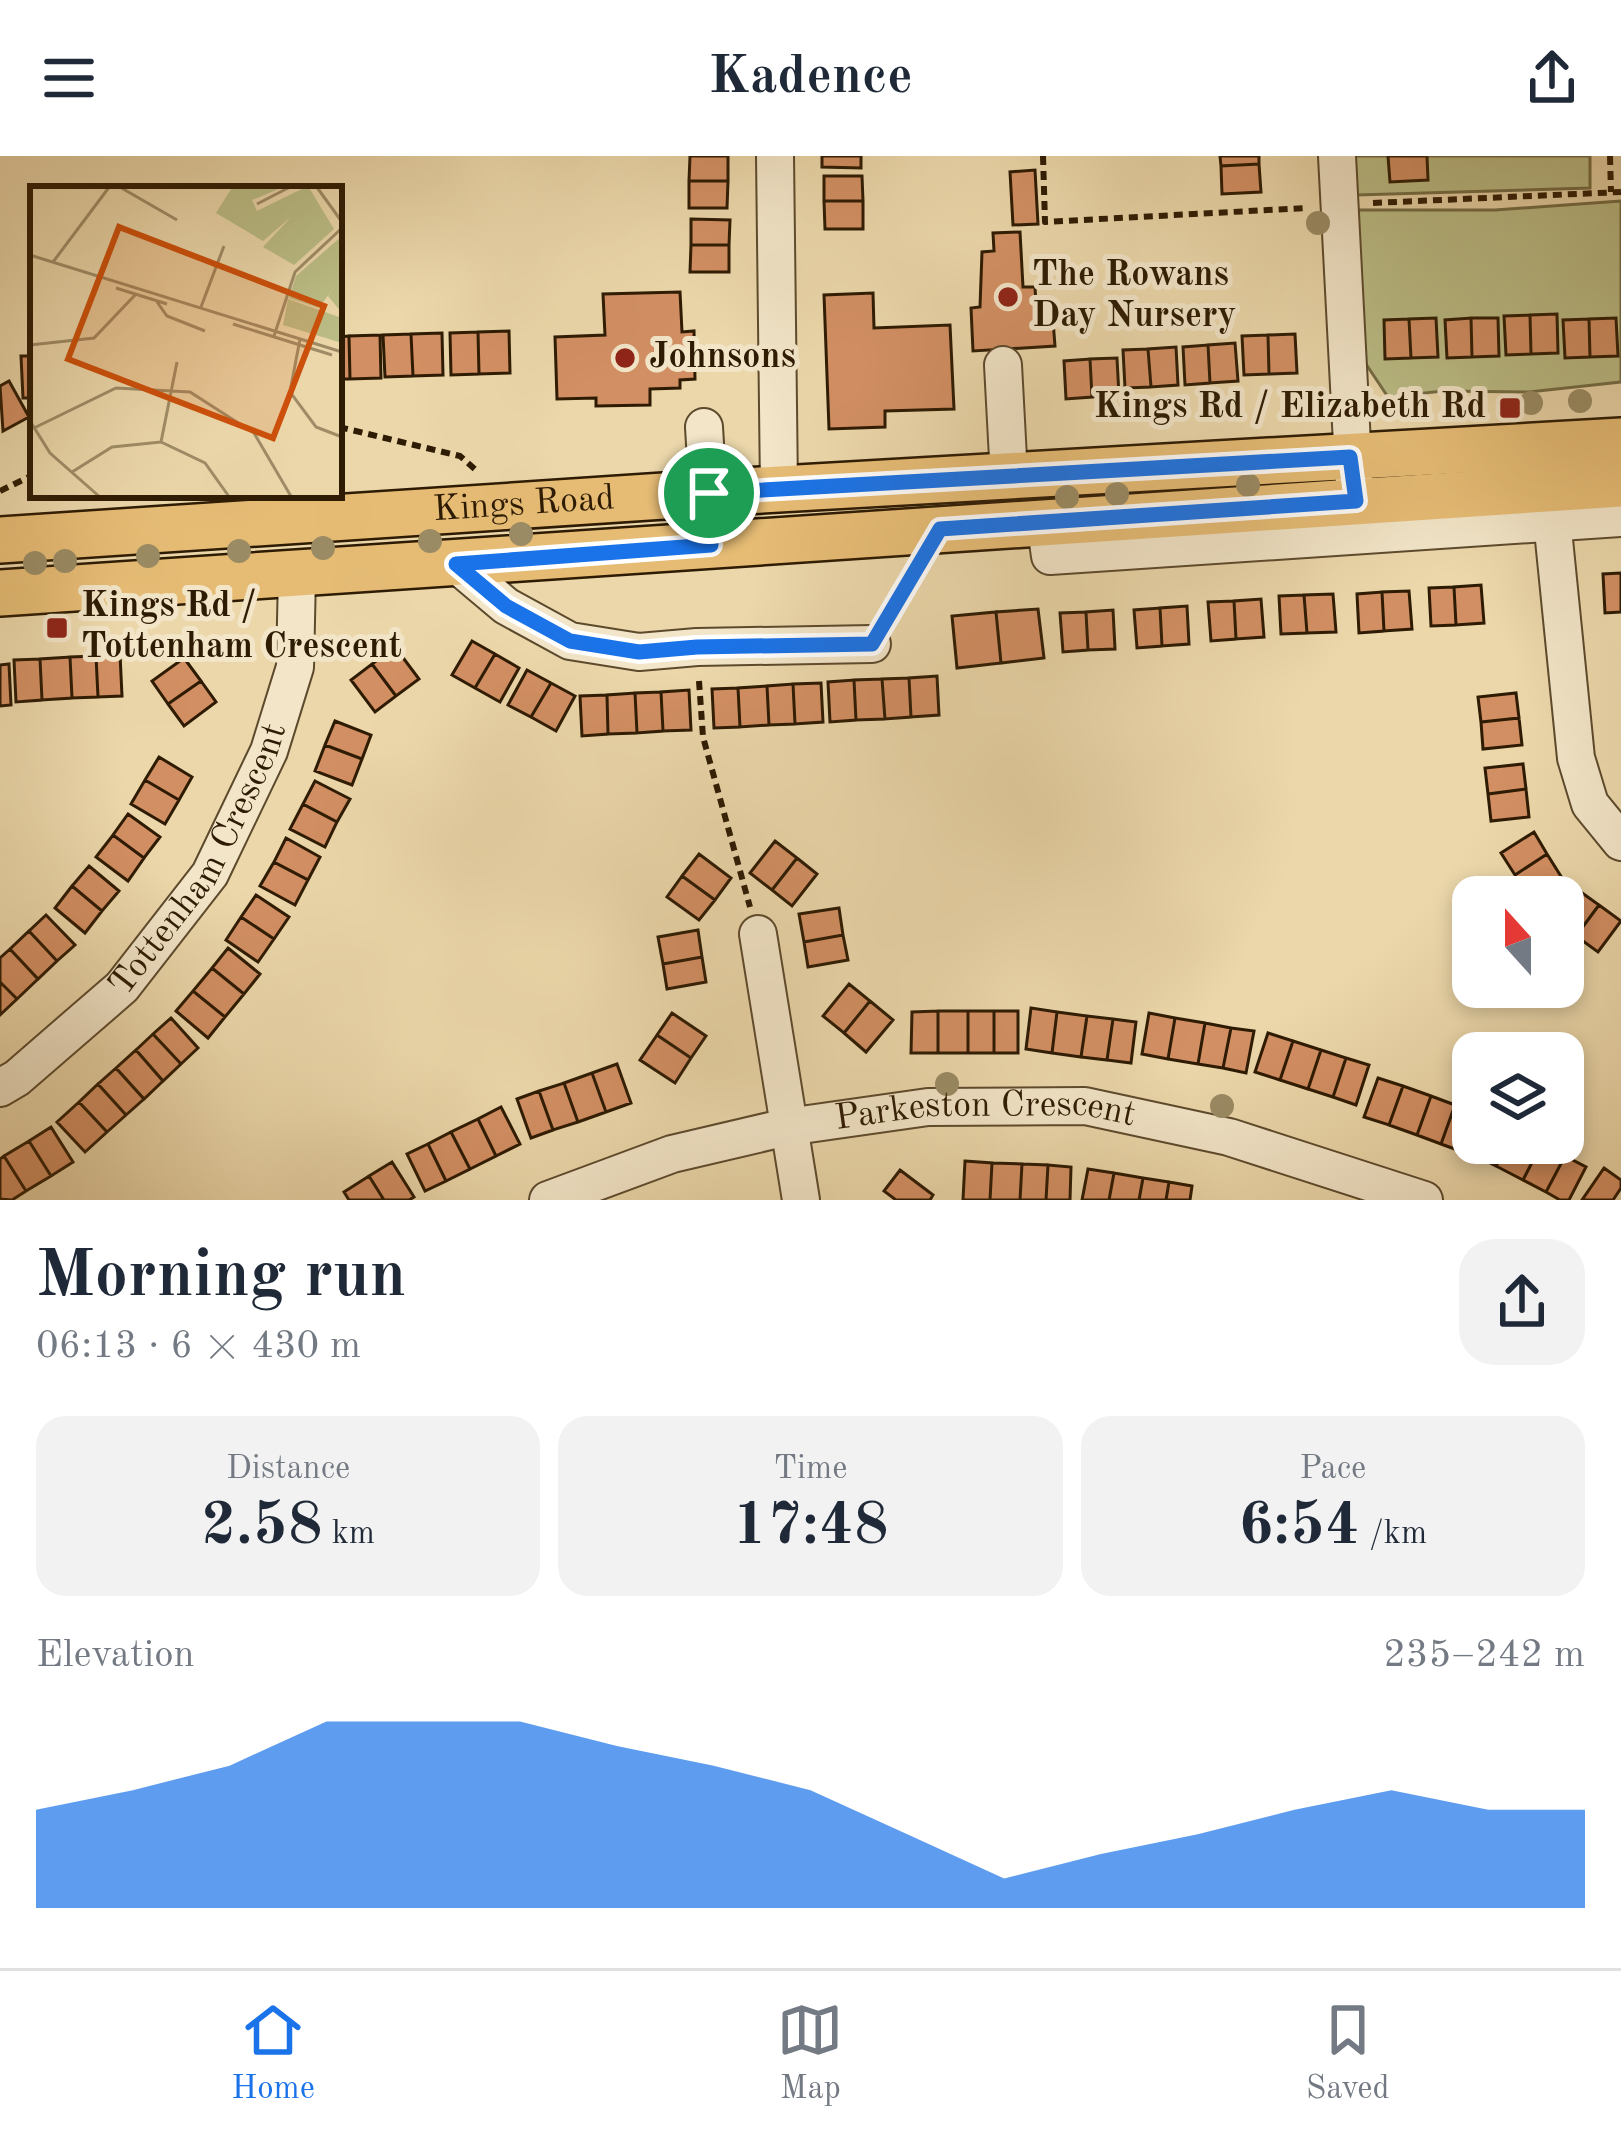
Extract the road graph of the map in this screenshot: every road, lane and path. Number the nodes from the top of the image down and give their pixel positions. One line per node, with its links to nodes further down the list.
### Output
1 (775, 156): 17 (street)
2 (1043, 156): 6 (path)
3 (1337, 156): 6 (street)
4 (1610, 156): 5 (path)
5 (1616, 192): 6 (path)
6 (1340, 206): 14 (street)
7 (1003, 365): 13 (street)
8 (704, 427): 19 (street)
9 (342, 428): 11 (path)
10 (1621, 440): 16 (main road, Kings Road)
11 (460, 456)
12 (30, 476): 18 (path)
13 (1010, 477): 14 (main road, Kings Road); 17 (main road, Kings Road)
14 (1353, 479): 16 (main road, Kings Road); 21 (main road, Kings Road)
15 (1621, 484): 16 (main road, Kings Road)
16 (1549, 485): 20 (street, Kings Road); 21 (street, Kings Road); 30 (street)
17 (779, 489): 19 (main road, Kings Road)
18 (0, 491)
19 (709, 493): 23 (main road, Kings Road); 24 (street)
20 (1621, 518)
21 (1046, 521): 22 (main road, Kings Road)
22 (940, 529): 24 (main road, Kings Road); 28 (path)
23 (0, 540)
24 (711, 545): 25 (main road, Kings Road)
25 (456, 564): 26 (main road, Kings Road); 29 (street, Kings Road)
26 (297, 575): 27 (main road, Kings Road); 32 (street, Tottenham Crescent)
27 (0, 593)
28 (872, 644): 29 (street, Kings Road)
29 (697, 647): 31 (path)
30 (1621, 842)
31 (758, 934): 33 (street)
32 (0, 1088)
33 (787, 1127): 34 (street, Parkeston Crescent); 35 (street); 36 (street, Parkeston Crescent)
34 (548, 1200)
35 (801, 1200)
36 (1424, 1200)

